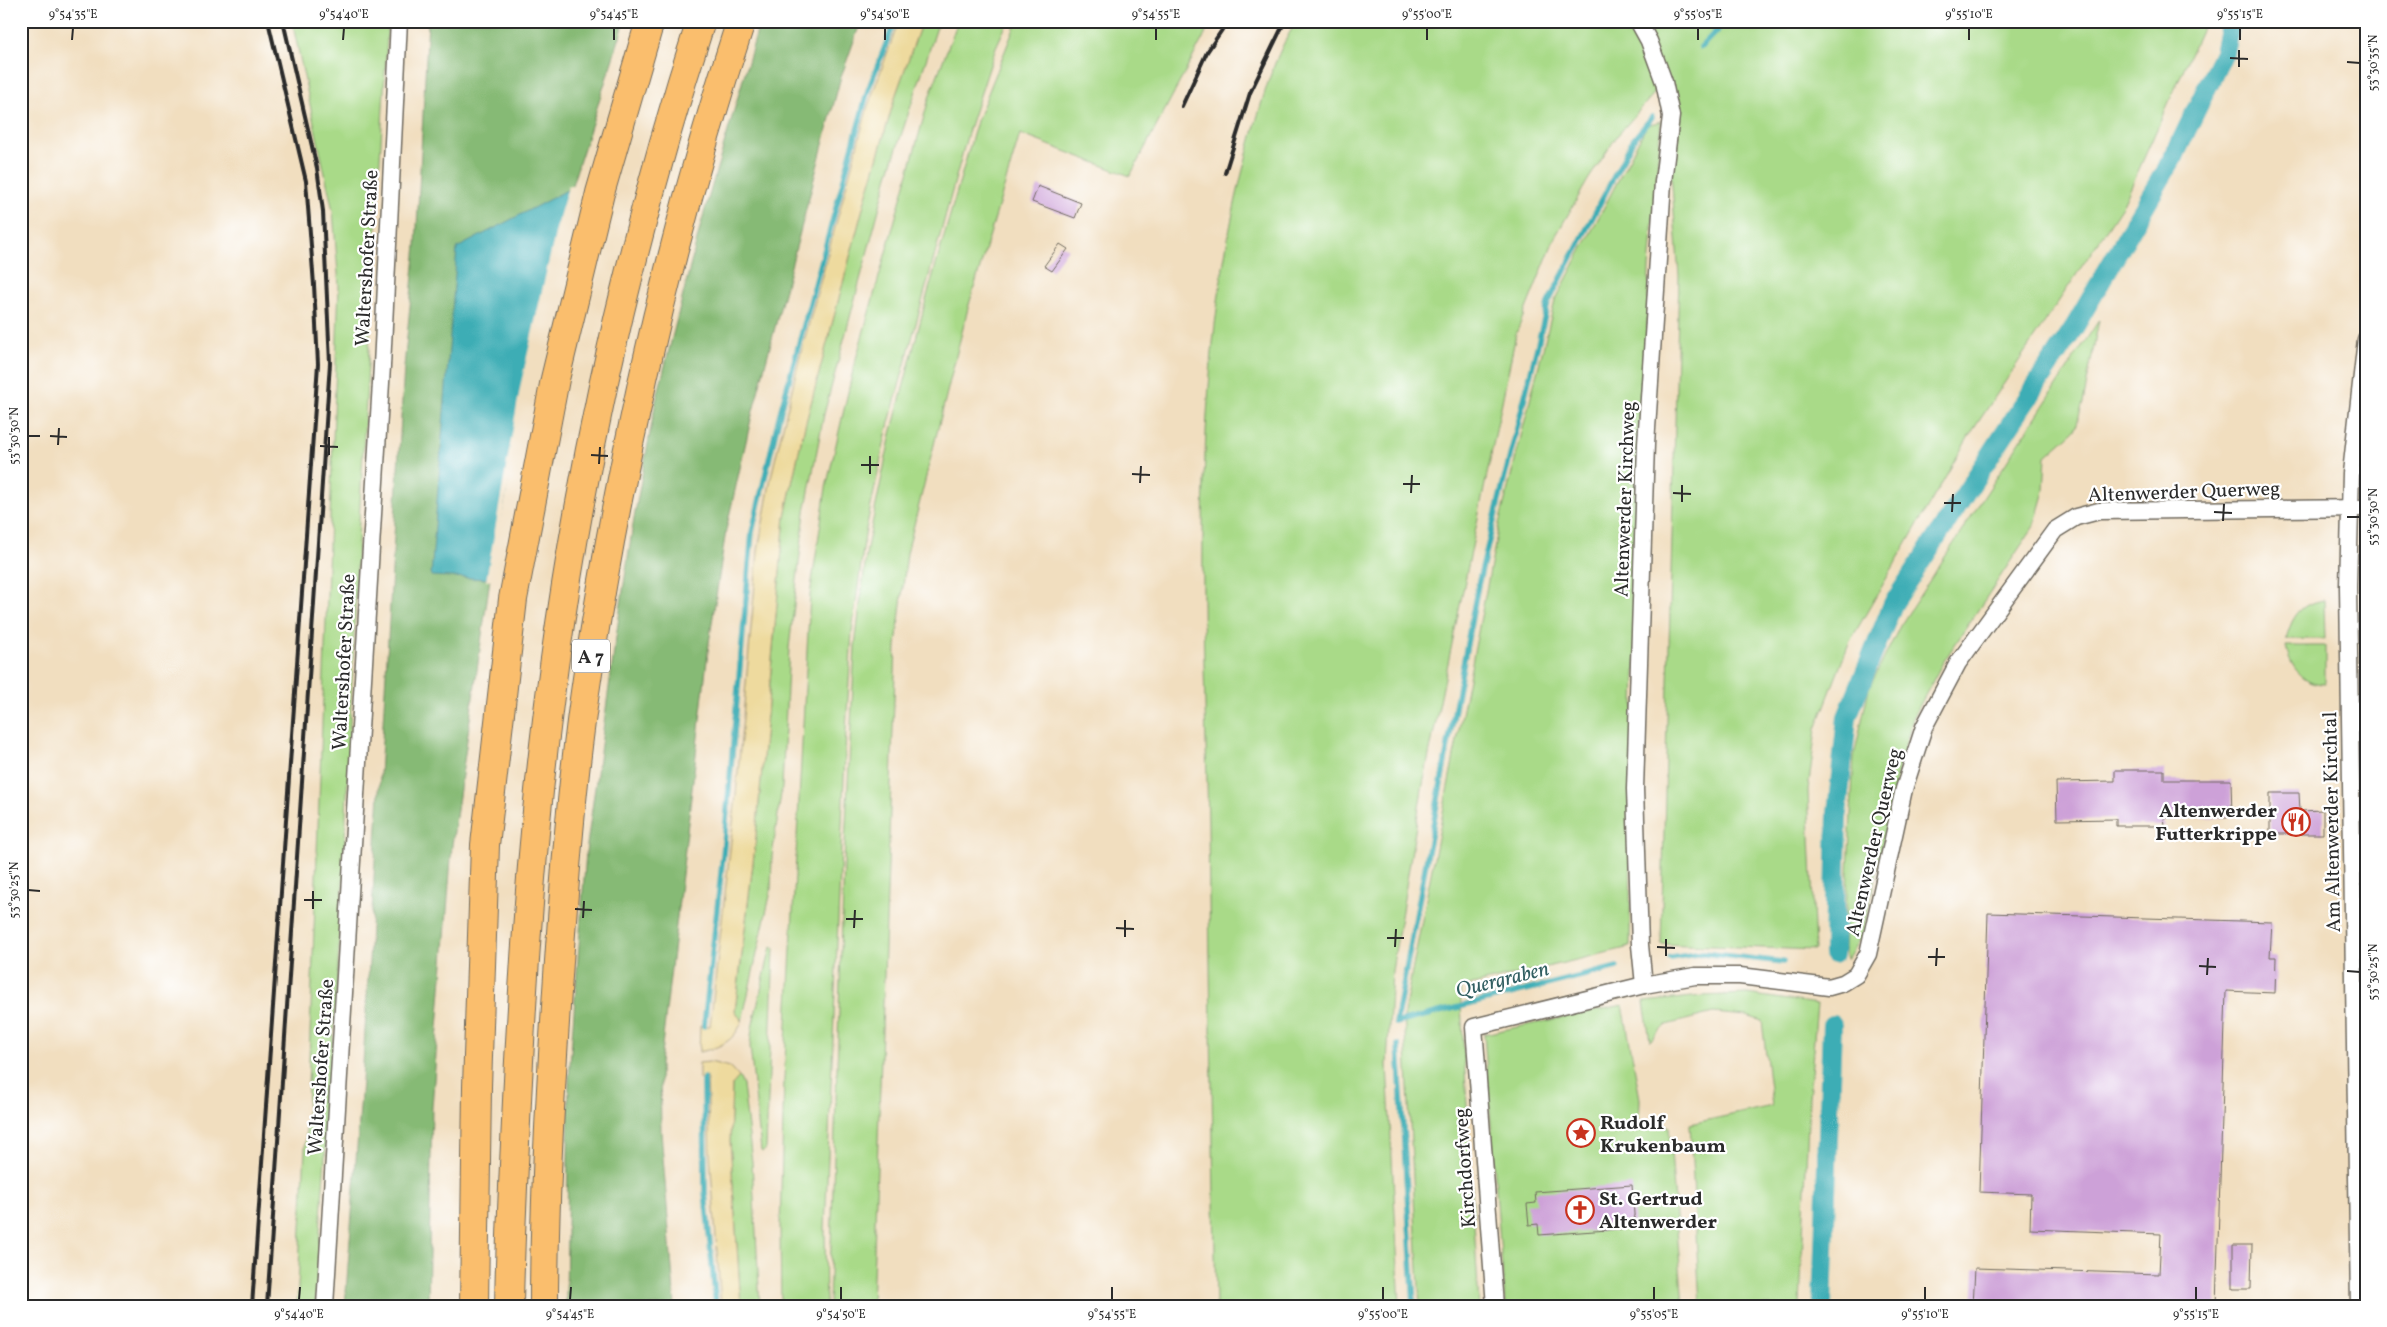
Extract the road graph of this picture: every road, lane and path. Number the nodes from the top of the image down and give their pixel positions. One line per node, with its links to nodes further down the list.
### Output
1 (399, 21): 11 (street, Waltershofer Straße)
2 (650, 21): 12 (highway)
3 (701, 21): 13 (highway, A 7)
4 (741, 21): 14 (highway, A 7)
5 (1638, 21): 9 (street, Altenwerder Kirchweg)
6 (2366, 339): 7 (street, Am Altenwerder Kirchtal)
7 (2349, 508): 8 (street, Altenwerder Querweg); 9 (street, Altenwerder Querweg); 16 (street, Am Altenwerder Kirchtal)
8 (2366, 508)
9 (1644, 985): 10 (street, Altenwerder Querweg)
10 (1474, 1027): 15 (street, Kirchdorfweg)
11 (325, 1306)
12 (474, 1306)
13 (508, 1306)
14 (544, 1306)
15 (1495, 1306)
16 (2359, 1306)

